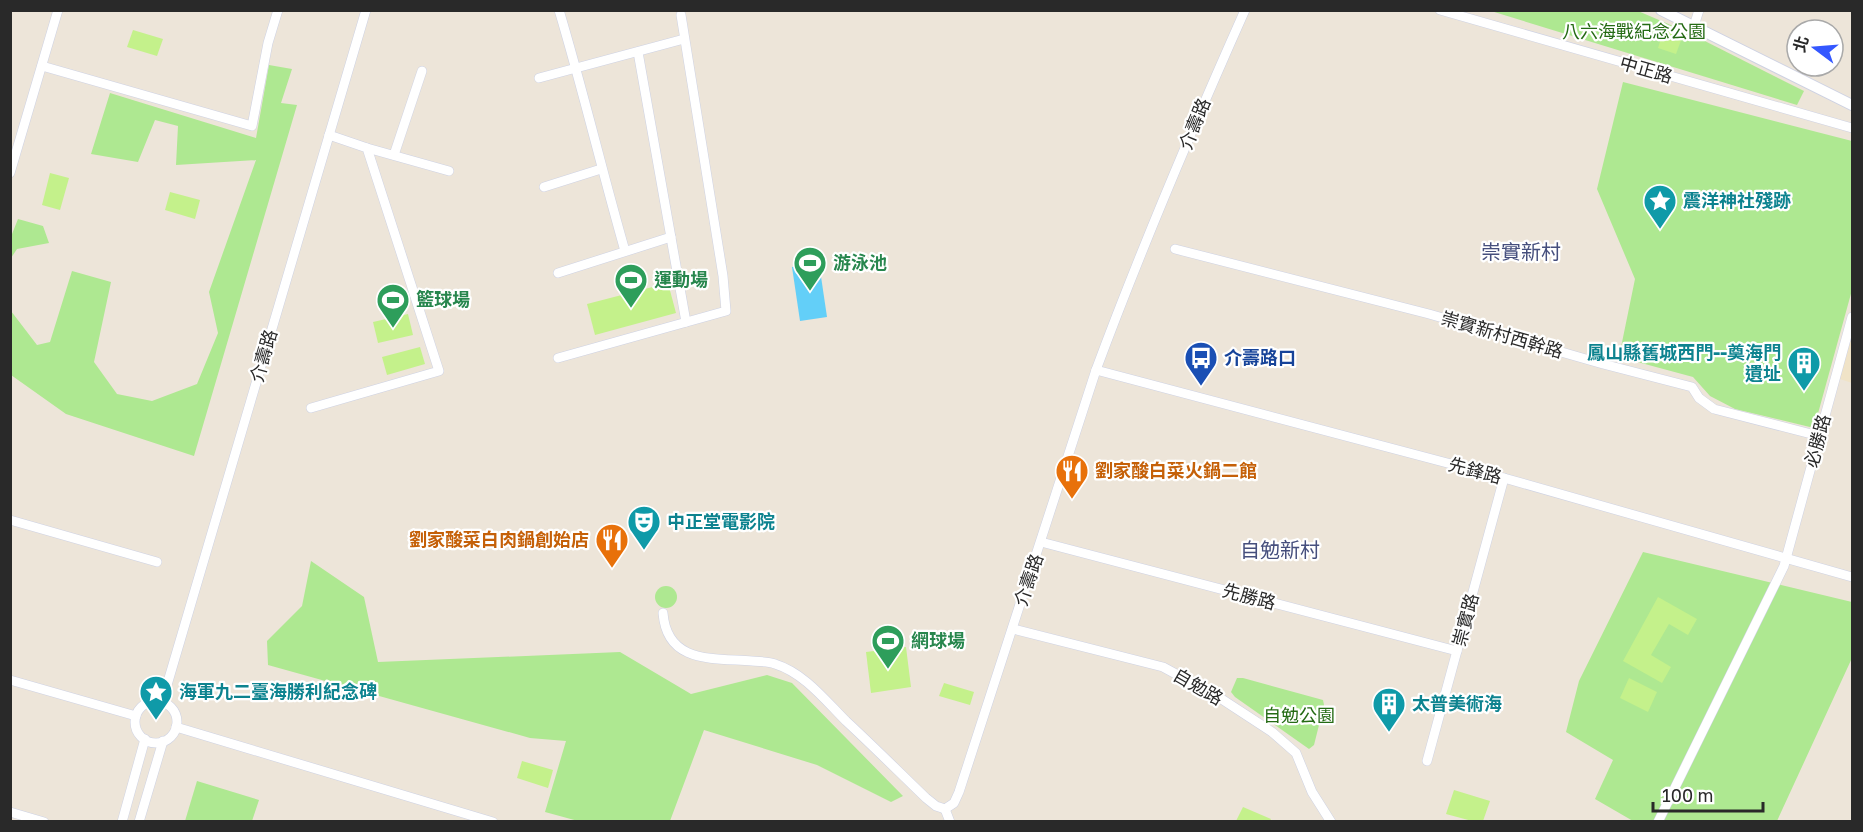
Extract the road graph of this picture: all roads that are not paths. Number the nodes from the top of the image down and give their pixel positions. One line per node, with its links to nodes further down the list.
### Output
1 (58, 10): 13 (street)
2 (278, 10): 13 (street)
3 (366, 10): 19 (street, 介壽路)
4 (559, 10): 14 (street)
5 (1245, 10): 33 (street, 介壽路)
6 (1440, 10): 18 (street, 中正路)
7 (1661, 10): 10 (street)
8 (1699, 10): 10 (street)
9 (681, 15): 11 (street)
10 (1694, 26): 17 (street)
11 (684, 39): 12 (street); 31 (street)
12 (638, 52): 14 (street); 26 (street)
13 (42, 66): 24 (street)
14 (577, 68): 16 (street); 22 (street)
15 (422, 71): 21 (street)
16 (539, 78)
17 (1852, 105)
18 (1852, 128)
19 (329, 135): 20 (street); 46 (street, 介壽路)
20 (367, 148): 21 (street); 34 (street)
21 (394, 155): 23 (street)
22 (601, 169): 25 (street); 28 (street)
23 (449, 171)
24 (10, 173)
25 (544, 187)
26 (671, 237): 28 (street); 31 (street)
27 (1175, 249): 35 (street, 崇實新村西幹路)
28 (625, 251): 29 (street)
29 (558, 273)
30 (1852, 317): 35 (street, 必勝路)
31 (686, 322): 32 (street)
32 (558, 358)
33 (1096, 370): 36 (street, 先鋒路); 38 (street, 介壽路)
34 (311, 408)
35 (1819, 436): 40 (street, 必勝路)
36 (1504, 478): 40 (street, 先鋒路); 44 (street, 崇實路)
37 (10, 520): 39 (street)
38 (1041, 543): 43 (street, 介壽路); 44 (street, 先勝路)
39 (157, 562)
40 (1786, 562): 41 (street, 先鋒路); 60 (street, 必勝路)
41 (1852, 577)
42 (663, 613): 52 (street)
43 (1012, 629): 52 (street, 介壽路); 59 (street, 自勉路)
44 (1457, 651): 51 (street, 崇實路)
45 (10, 680): 47 (street)
46 (162, 702): 47 (street); 48 (street)
47 (136, 716): 49 (street)
48 (176, 727): 50 (street); 57 (street)
49 (145, 739): 50 (street); 55 (street)
50 (162, 741): 56 (street)
51 (1427, 761)
52 (945, 809): 58 (street)
53 (10, 812): 54 (street)
54 (44, 822)
55 (122, 822)
56 (139, 822)
57 (492, 822)
58 (950, 822)
59 (1331, 822)
60 (1658, 822)

